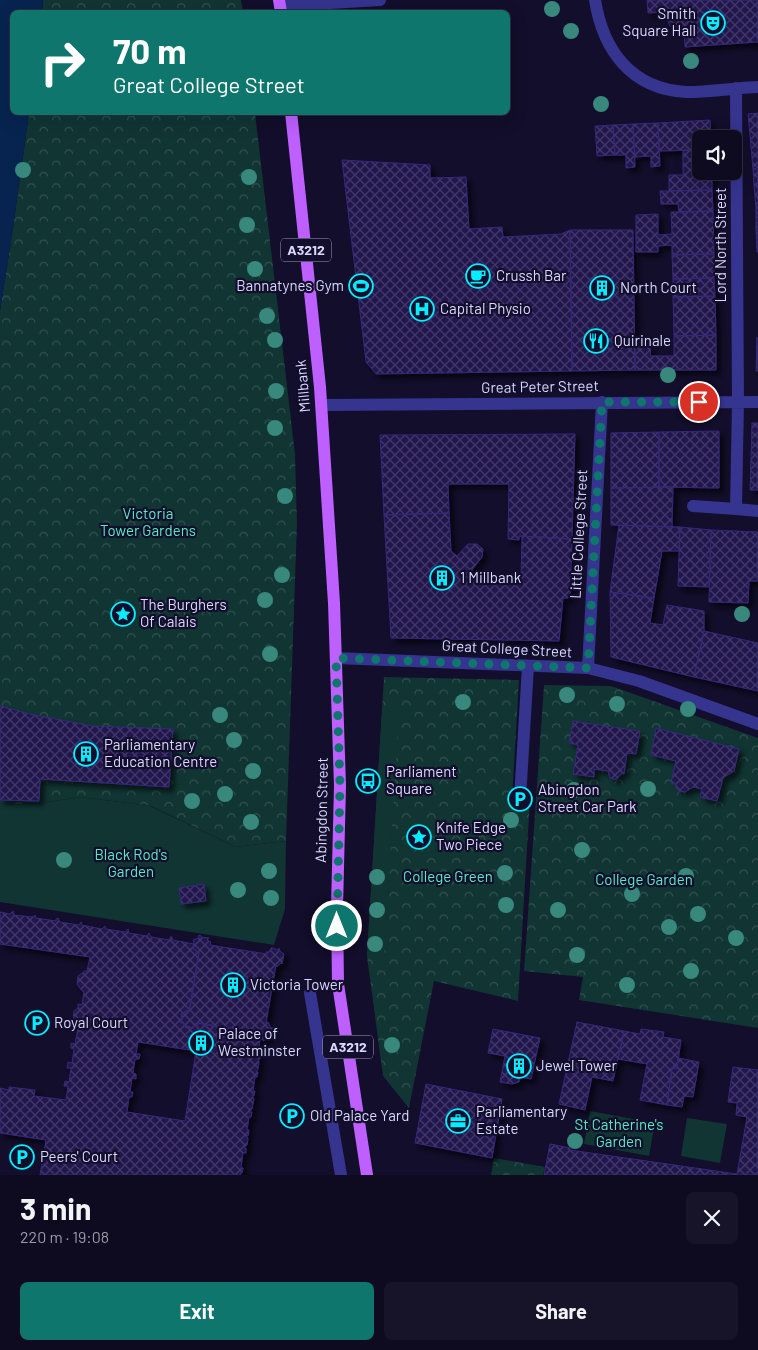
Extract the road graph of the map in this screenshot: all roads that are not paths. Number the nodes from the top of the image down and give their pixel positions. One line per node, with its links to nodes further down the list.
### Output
1 (380, 0): 3 (street)
2 (596, 0): 5 (street)
3 (280, 6)
4 (758, 87): 5 (street)
5 (736, 88): 8 (street, Lord North Street)
6 (291, 115): 10 (main road, Millbank / A3212)
7 (602, 402): 8 (street, Great Peter Street); 10 (street, Great Peter Street); 16 (street, Little College Street)
8 (738, 402): 9 (street, Great Peter Street); 12 (street, Lord North Street)
9 (758, 402)
10 (322, 405): 14 (main road, Millbank / A3212)
11 (693, 506): 12 (street)
12 (736, 509): 13 (street)
13 (758, 511)
14 (336, 658): 15 (street, Great College Street); 21 (main road, Abingdon Street / A3212)
15 (528, 666): 16 (street, Great College Street); 18 (street)
16 (588, 668): 17 (street, Great College Street)
17 (758, 724)
18 (520, 798)
19 (310, 994): 20 (street)
20 (342, 1175)
21 (367, 1175)

